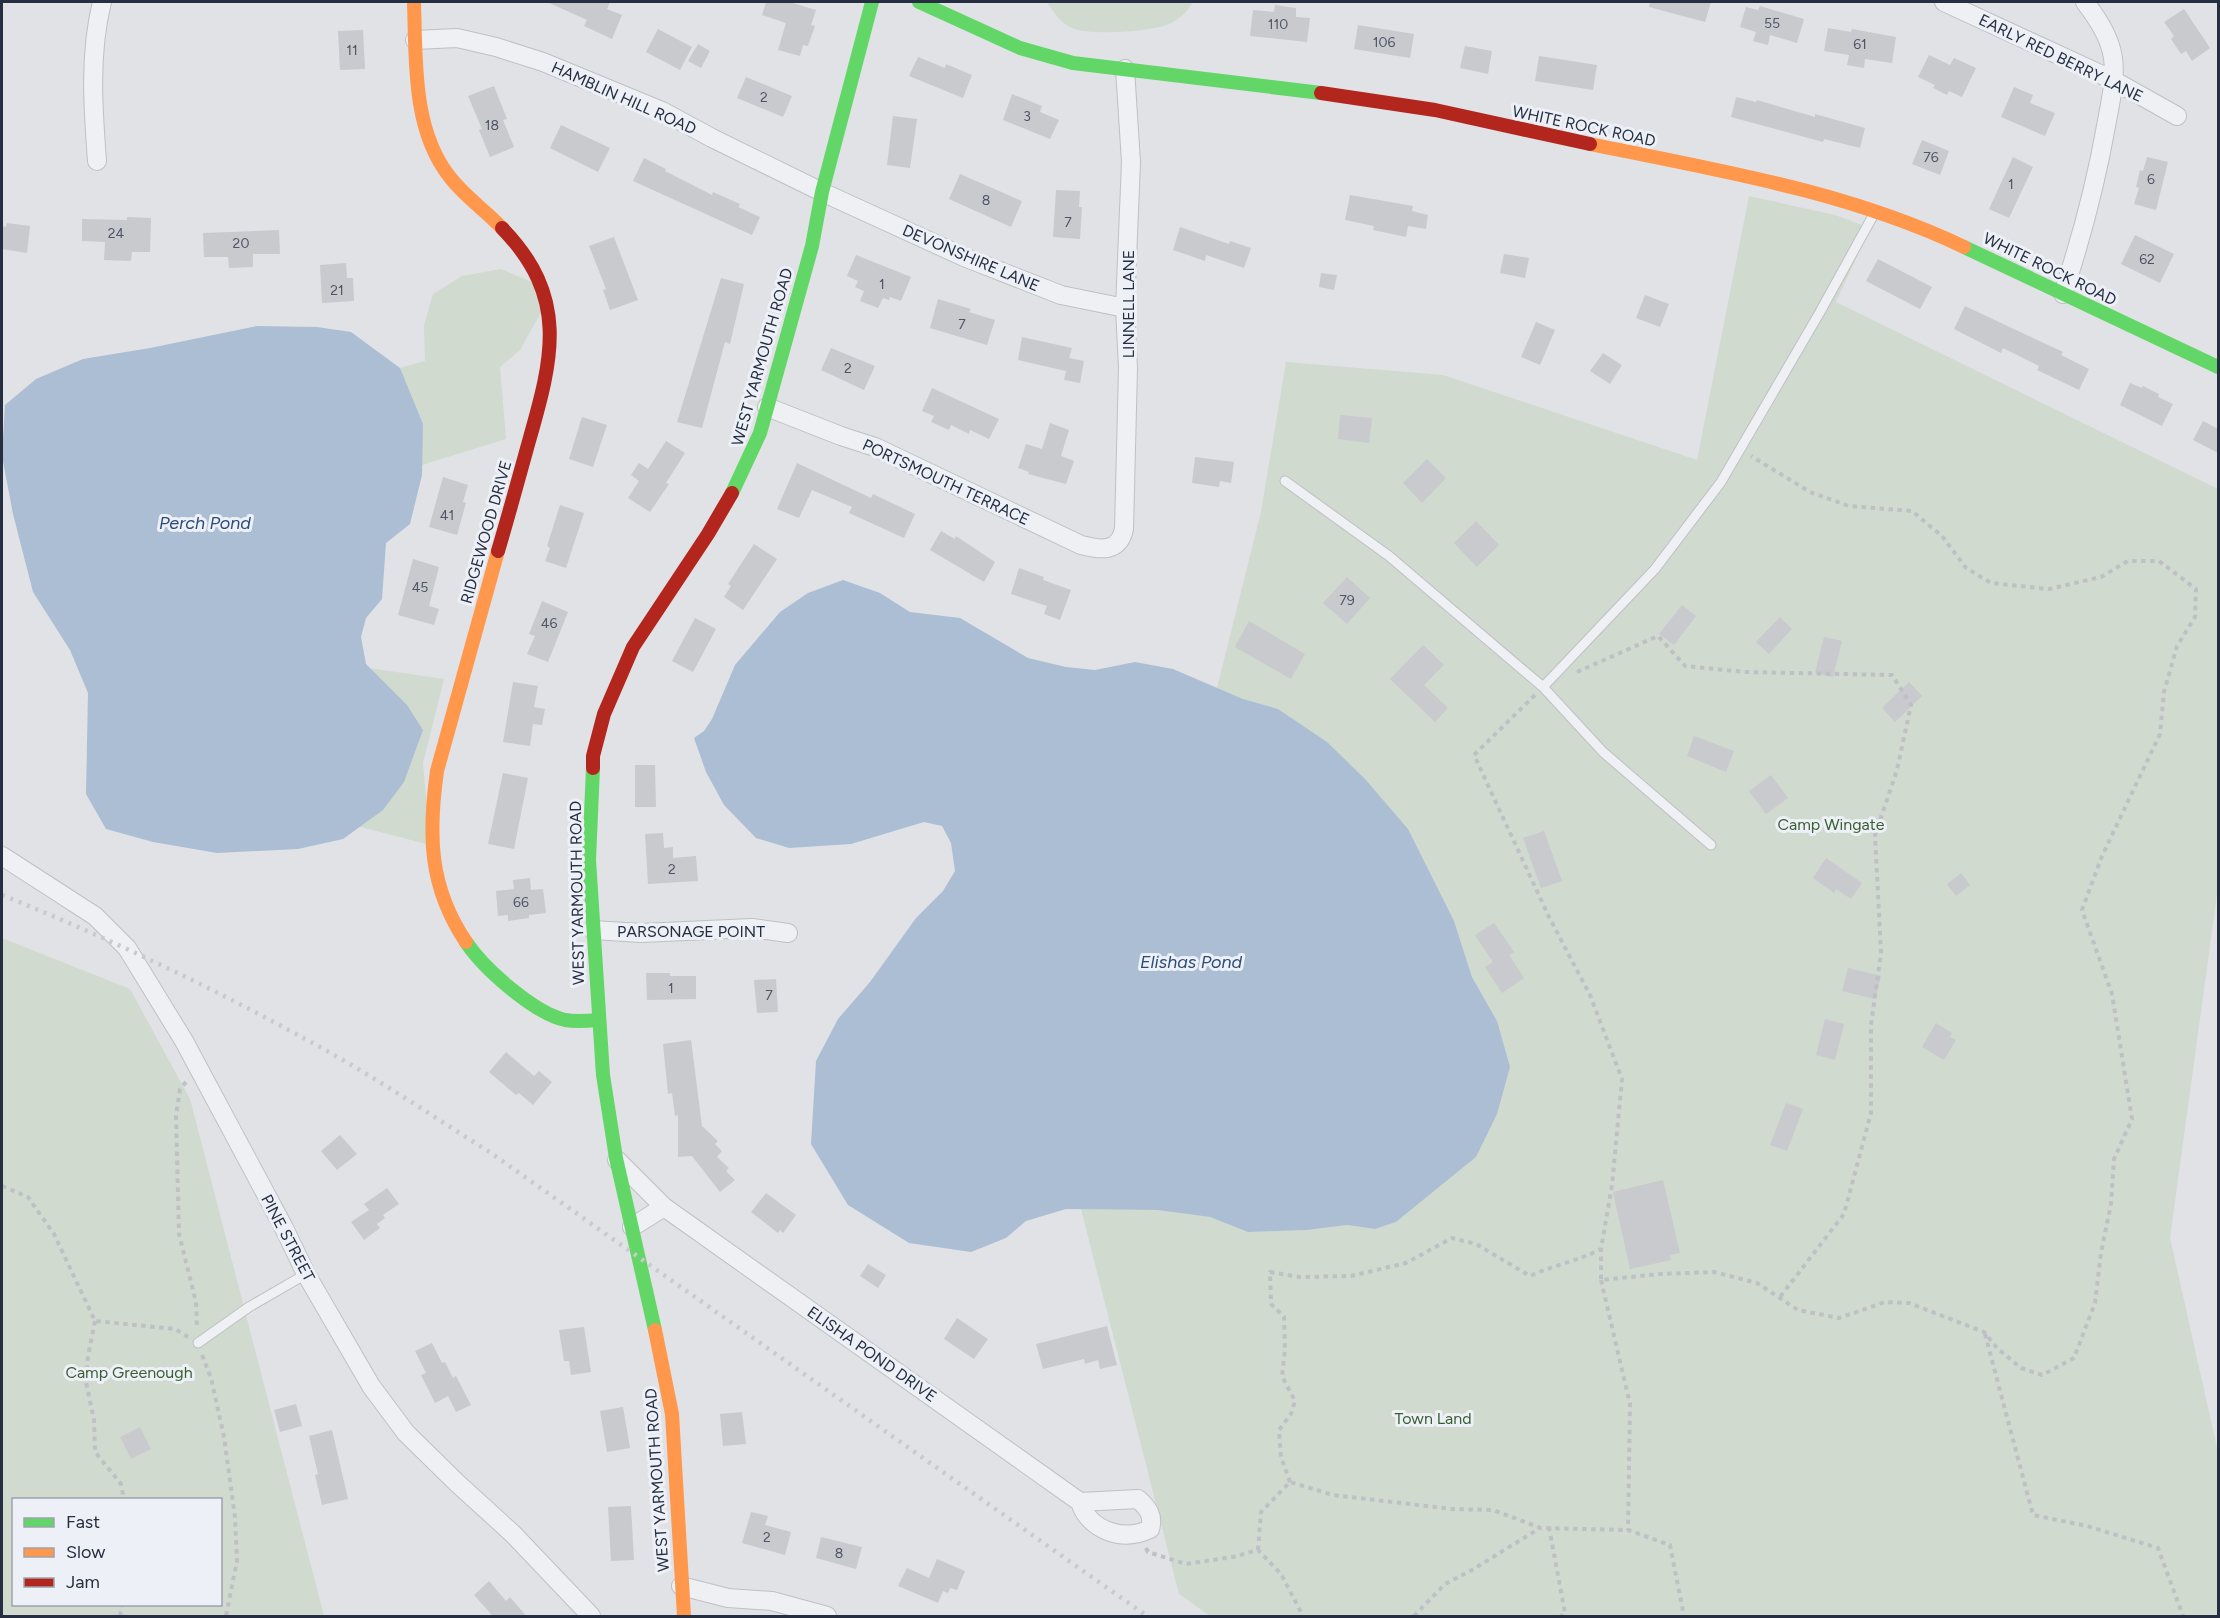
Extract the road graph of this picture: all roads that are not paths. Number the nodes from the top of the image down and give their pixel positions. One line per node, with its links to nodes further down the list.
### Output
1 (102, 2): 11 (street)
2 (414, 2): 7 (street, RIDGEWOOD DRIVE)
3 (872, 2): 12 (street, WEST YARMOUTH ROAD)
4 (919, 2): 8 (street, WHITE ROCK ROAD)
5 (1944, 2): 9 (street, EARLY RED BERRY LANE)
6 (2085, 2): 9 (street)
7 (415, 40): 12 (street, HAMBLIN HILL ROAD); 25 (street, RIDGEWOOD DRIVE)
8 (1125, 69): 13 (street, WHITE ROCK ROAD); 15 (street, LINNELL LANE)
9 (2113, 80): 10 (street, EARLY RED BERRY LANE); 14 (street)
10 (2176, 116)
11 (97, 161)
12 (822, 192): 15 (street, DEVONSHIRE LANE); 17 (street, WEST YARMOUTH ROAD)
13 (1876, 210): 14 (street, WHITE ROCK ROAD); 20 (lane)
14 (2063, 294): 16 (street, WHITE ROCK ROAD)
15 (1125, 308): 19 (street, LINNELL LANE)
16 (2218, 367)
17 (767, 407): 19 (street, PORTSMOUTH TERRACE); 23 (street, WEST YARMOUTH ROAD)
18 (1285, 481): 20 (lane)
19 (1122, 538)
20 (1543, 687): 21 (lane)
21 (1711, 845)
22 (2, 856): 29 (street, PINE STREET)
23 (593, 930): 24 (street, PARSONAGE POINT); 25 (street, WEST YARMOUTH ROAD)
24 (788, 933)
25 (598, 1020): 26 (street, WEST YARMOUTH ROAD)
26 (616, 1158): 27 (street, ELISHA POND DRIVE); 28 (street, WEST YARMOUTH ROAD)
27 (664, 1207): 28 (street); 31 (street, ELISHA POND DRIVE)
28 (632, 1227): 32 (street, WEST YARMOUTH ROAD)
29 (306, 1274): 30 (lane); 33 (street, PINE STREET)
30 (198, 1343)
31 (1080, 1502): 31 (street, ELISHA POND DRIVE)
32 (681, 1586): 34 (street, WEST YARMOUTH ROAD); 35 (street)
33 (591, 1617)
34 (684, 1617)
35 (826, 1617)

